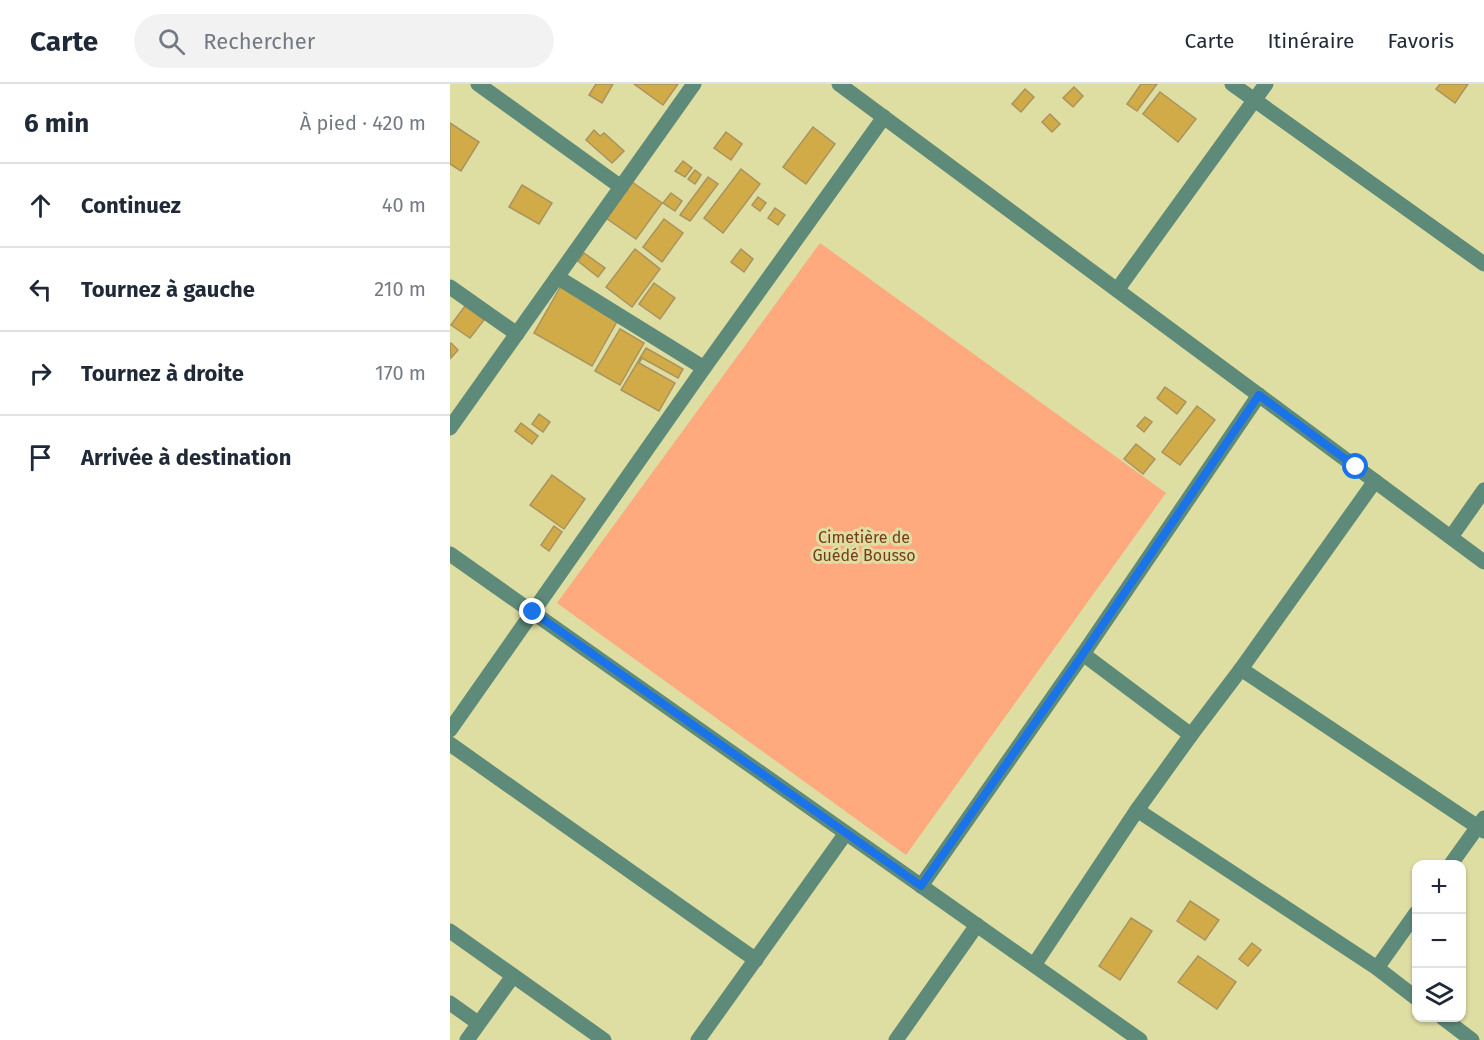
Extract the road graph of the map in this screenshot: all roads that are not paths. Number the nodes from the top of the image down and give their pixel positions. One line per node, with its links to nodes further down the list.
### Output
1 (478, 84): 8 (street)
2 (694, 84): 8 (street)
3 (839, 84): 7 (street)
4 (1232, 84): 6 (street)
5 (1266, 84): 6 (street)
6 (1254, 100): 9 (street); 12 (street)
7 (884, 117): 12 (street); 14 (street)
8 (621, 187): 10 (street)
9 (1484, 264)
10 (557, 277): 13 (street); 14 (street)
11 (450, 287): 13 (street)
12 (1117, 290): 15 (street)
13 (516, 334): 16 (street)
14 (704, 368): 22 (street)
15 (1259, 395): 17 (street); 23 (street)
16 (450, 428)
17 (1375, 481): 19 (street); 24 (street)
18 (1484, 490): 19 (street)
19 (1451, 537): 21 (street)
20 (450, 554): 22 (street)
21 (1484, 562)
22 (533, 612): 25 (street); 30 (street)
23 (1083, 654): 26 (street); 32 (street)
24 (1241, 669): 26 (street); 29 (street)
25 (450, 730)
26 (1191, 735): 28 (street)
27 (450, 744): 36 (street)
28 (1137, 810): 37 (street); 38 (street)
29 (1482, 826): 31 (street)
30 (846, 833): 32 (street); 36 (street)
31 (1454, 860)
32 (921, 886): 34 (street)
33 (1415, 914): 38 (street)
34 (977, 925): 37 (street); 47 (street)
35 (450, 931): 39 (street)
36 (756, 960): 46 (street)
37 (1034, 965): 48 (street)
38 (1377, 968): 40 (street)
39 (513, 976): 43 (street); 45 (street)
40 (1412, 995)
41 (450, 1004): 43 (street)
42 (1449, 1022): 49 (street)
43 (478, 1023): 44 (street)
44 (466, 1040)
45 (604, 1040)
46 (698, 1040)
47 (896, 1040)
48 (1140, 1040)
49 (1472, 1040)

